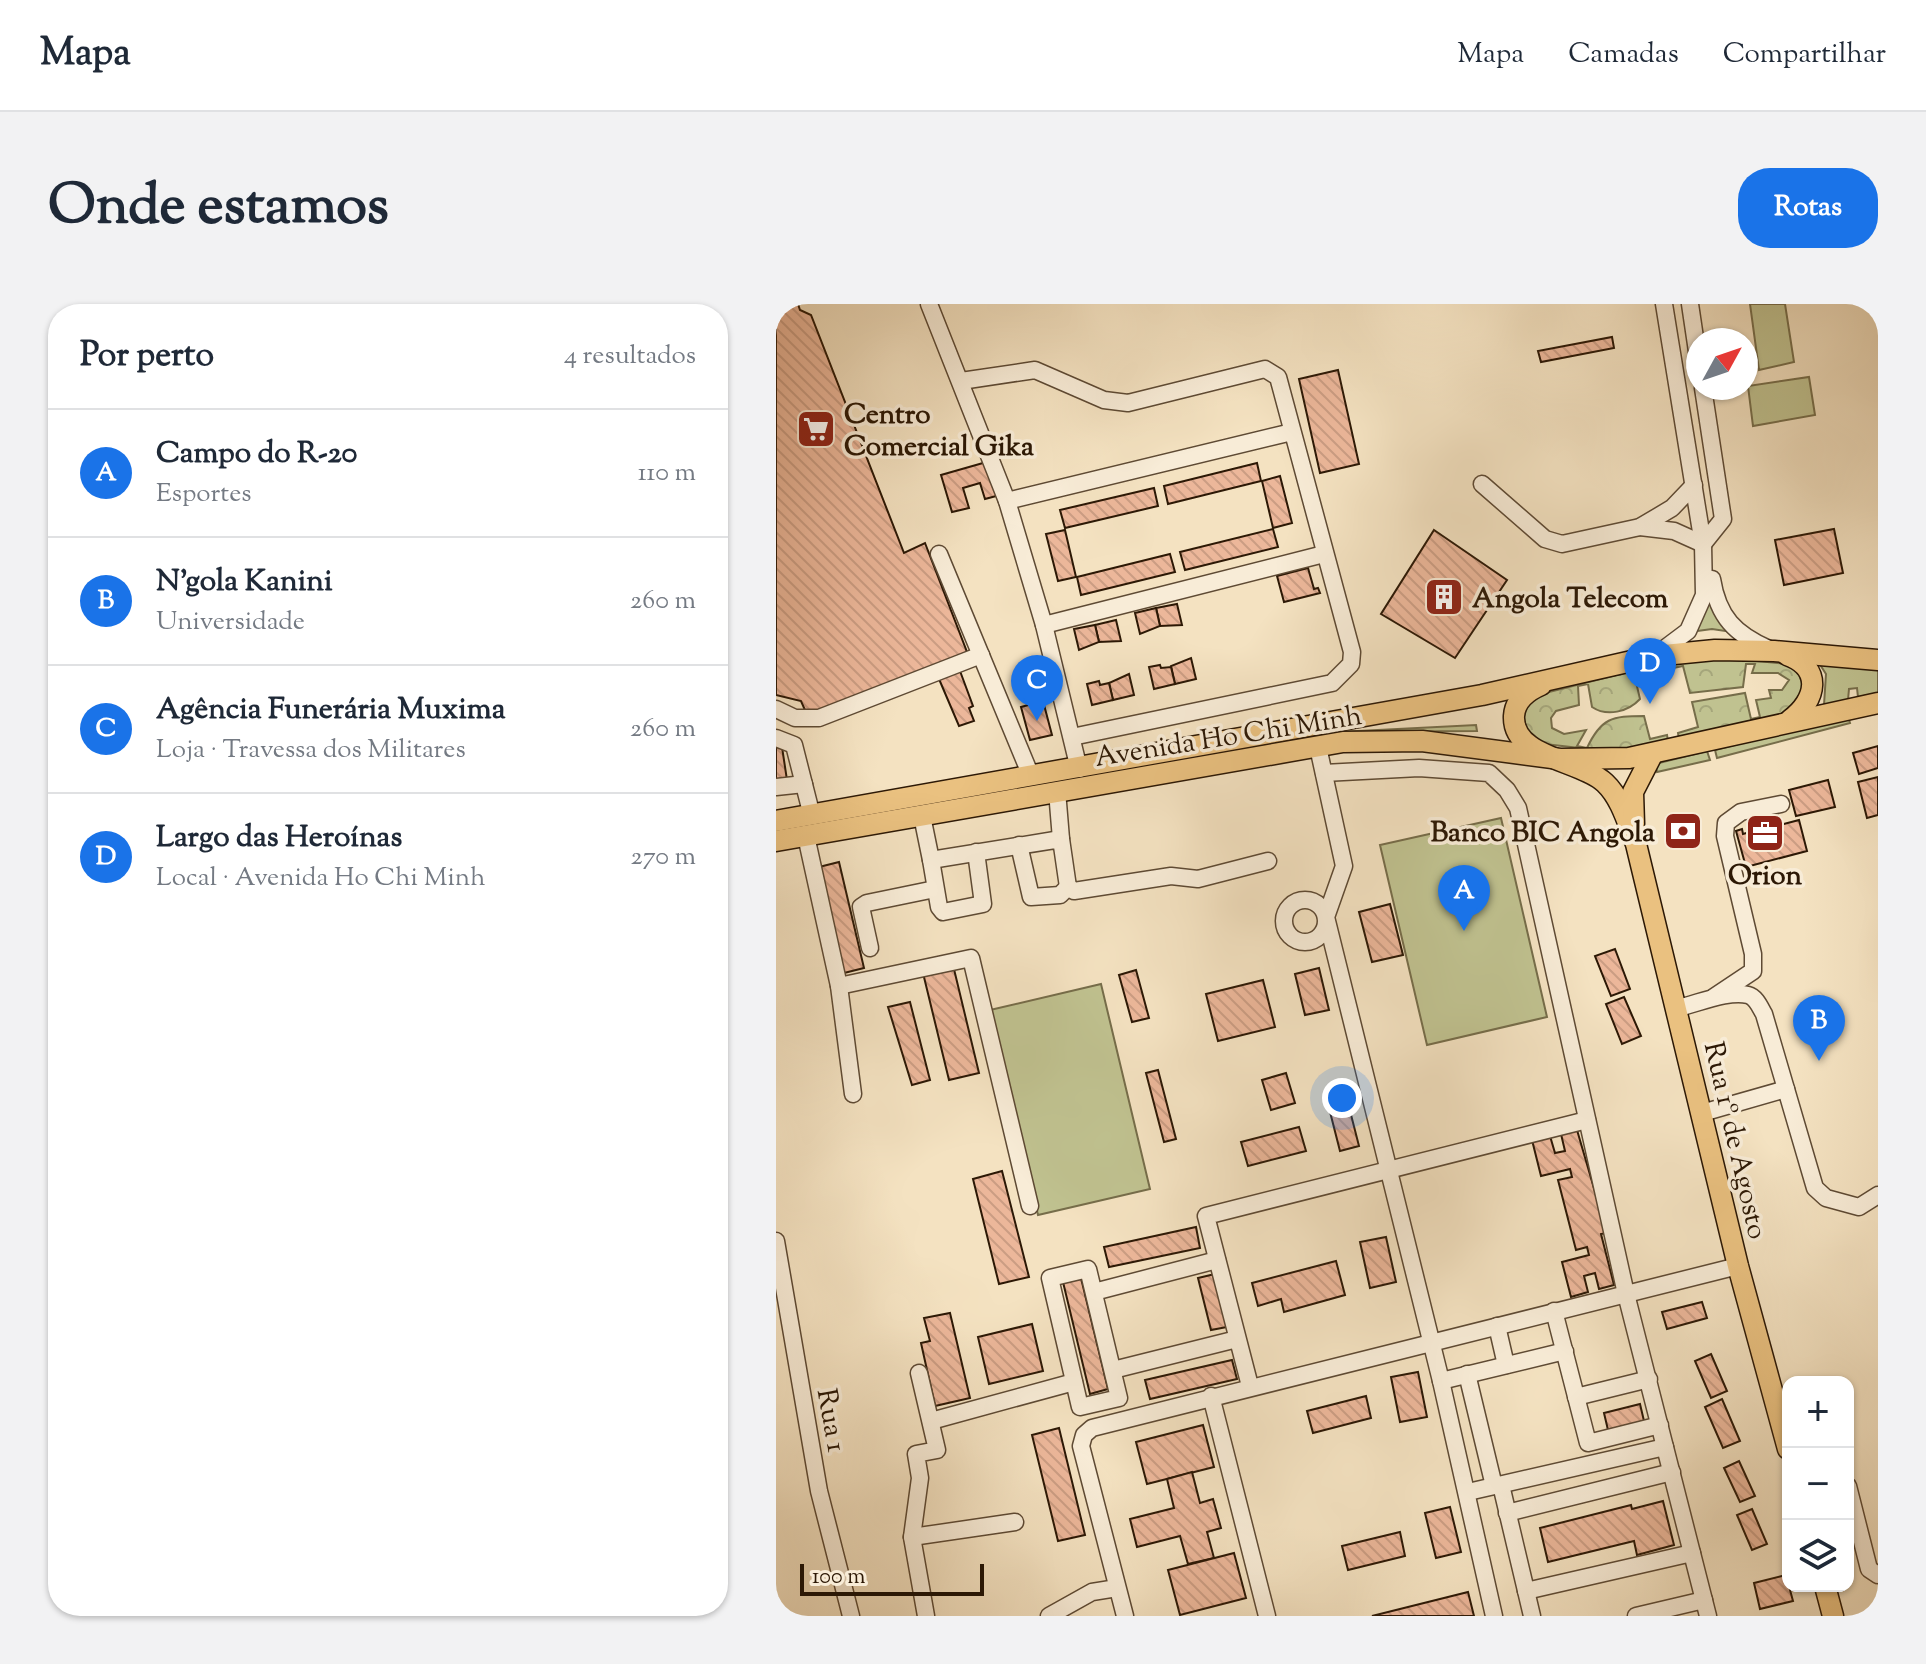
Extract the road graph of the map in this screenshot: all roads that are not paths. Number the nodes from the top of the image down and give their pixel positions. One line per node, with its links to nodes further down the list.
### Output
1 (929, 304): 5 (street)
2 (1690, 304): 4 (street)
3 (1664, 305): 9 (street)
4 (1694, 328)
5 (961, 381): 7 (street); 10 (street)
6 (1705, 400): 12 (street)
7 (1292, 432): 10 (street); 14 (street)
8 (1482, 484): 11 (street)
9 (1694, 485): 11 (street); 12 (street)
10 (1007, 501): 15 (street)
11 (1640, 527): 12 (street)
12 (1703, 544): 16 (street); 18 (street)
13 (939, 554): 17 (street)
14 (1324, 554): 15 (street); 24 (street)
15 (1044, 625): 24 (street)
16 (1774, 651): 18 (main road, Avenida Ho Chi Minh); 19 (main road, Avenida Ho Chi Minh); 23 (main road)
17 (981, 655): 22 (street); 31 (street)
18 (1654, 656): 20 (main road, Avenida Ho Chi Minh)
19 (1878, 660)
20 (1551, 680): 28 (main road); 29 (main road, Avenida Ho Chi Minh)
21 (1878, 703): 23 (main road, Avenida Ho Chi Minh)
22 (776, 709)
23 (1787, 723): 27 (main road, Avenida Ho Chi Minh)
24 (1072, 737): 29 (street)
25 (776, 738): 32 (street)
26 (1318, 747): 28 (main road, Avenida Ho Chi Minh); 30 (street); 34 (main road, Avenida Ho Chi Minh)
27 (1652, 755): 28 (main road, Avenida Ho Chi Minh); 41 (main road)
28 (1560, 759): 41 (main road)
29 (1079, 769): 31 (main road, Avenida Ho Chi Minh)
30 (1324, 773): 55 (street); 56 (street)
31 (1031, 776): 38 (main road, Avenida Ho Chi Minh)
32 (804, 784): 33 (street); 38 (street)
33 (776, 787)
34 (1057, 791): 36 (main road, Avenida Ho Chi Minh); 39 (street)
35 (1781, 804): 50 (street)
36 (922, 816): 38 (main road, Avenida Ho Chi Minh); 44 (street)
37 (776, 821): 38 (main road, Avenida Ho Chi Minh)
38 (809, 826): 40 (main road, Avenida Ho Chi Minh); 49 (street)
39 (1061, 839): 42 (street); 46 (street)
40 (776, 841)
41 (1636, 844): 51 (main road, Rua 1º de Agosto)
42 (1019, 845): 43 (street); 46 (street)
43 (976, 852): 44 (street); 47 (street)
44 (931, 860): 47 (street)
45 (1268, 861): 46 (street)
46 (1068, 887)
47 (935, 889): 48 (street)
48 (870, 948)
49 (839, 986): 53 (street); 58 (street)
50 (1710, 1000): 51 (street); 52 (street)
51 (1677, 1008): 54 (main road, Rua 1º de Agosto)
52 (1786, 1089): 54 (street); 57 (street)
53 (853, 1094)
54 (1702, 1113): 61 (main road, Rua 1º de Agosto)
55 (1587, 1120): 56 (street); 63 (street)
56 (1388, 1169): 60 (street); 67 (street)
57 (1878, 1195)
58 (1030, 1206)
59 (777, 1251): 96 (street, Rua 1)
60 (1217, 1260): 62 (street); 66 (street)
61 (1738, 1266): 63 (street); 82 (main road, Rua 1º de Agosto)
62 (1094, 1292): 70 (street); 75 (street)
63 (1626, 1294): 64 (street); 73 (street)
64 (1554, 1311): 65 (street); 68 (street)
65 (1497, 1326): 67 (street); 69 (street)
66 (1237, 1339): 70 (street); 76 (street)
67 (1431, 1343): 74 (street); 76 (street)
68 (1565, 1351): 69 (street); 78 (street)
69 (1506, 1365): 72 (street)
70 (1113, 1370): 75 (street)
71 (919, 1373): 79 (street)
72 (1467, 1374): 74 (street); 84 (street)
73 (1649, 1379): 78 (street); 80 (street)
74 (1441, 1381): 85 (street)
75 (1074, 1382): 79 (street)
76 (1250, 1386): 77 (street)
77 (1211, 1396): 92 (street); 100 (street)
78 (1576, 1397): 80 (street)
79 (931, 1421): 89 (street)
80 (1660, 1425): 81 (street)
81 (1665, 1447): 83 (street); 84 (street)
82 (1788, 1448)
83 (1672, 1472): 87 (street); 90 (street)
84 (1497, 1485): 85 (street); 87 (street)
85 (1468, 1492): 101 (street)
86 (1854, 1510): 91 (street)
87 (1507, 1513): 93 (street)
88 (1015, 1522): 89 (street)
89 (912, 1537): 97 (street)
90 (1692, 1553): 93 (street); 95 (street)
91 (1878, 1575)
92 (1117, 1588): 98 (street); 99 (street)
93 (1526, 1591): 102 (street)
94 (1827, 1592): 104 (main road)
95 (1706, 1608): 103 (street)
96 (849, 1611)
97 (926, 1616)
98 (1049, 1616)
99 (1125, 1616)
100 (1267, 1616)
101 (1494, 1616)
102 (1532, 1616)
103 (1636, 1616)
104 (1833, 1616)

